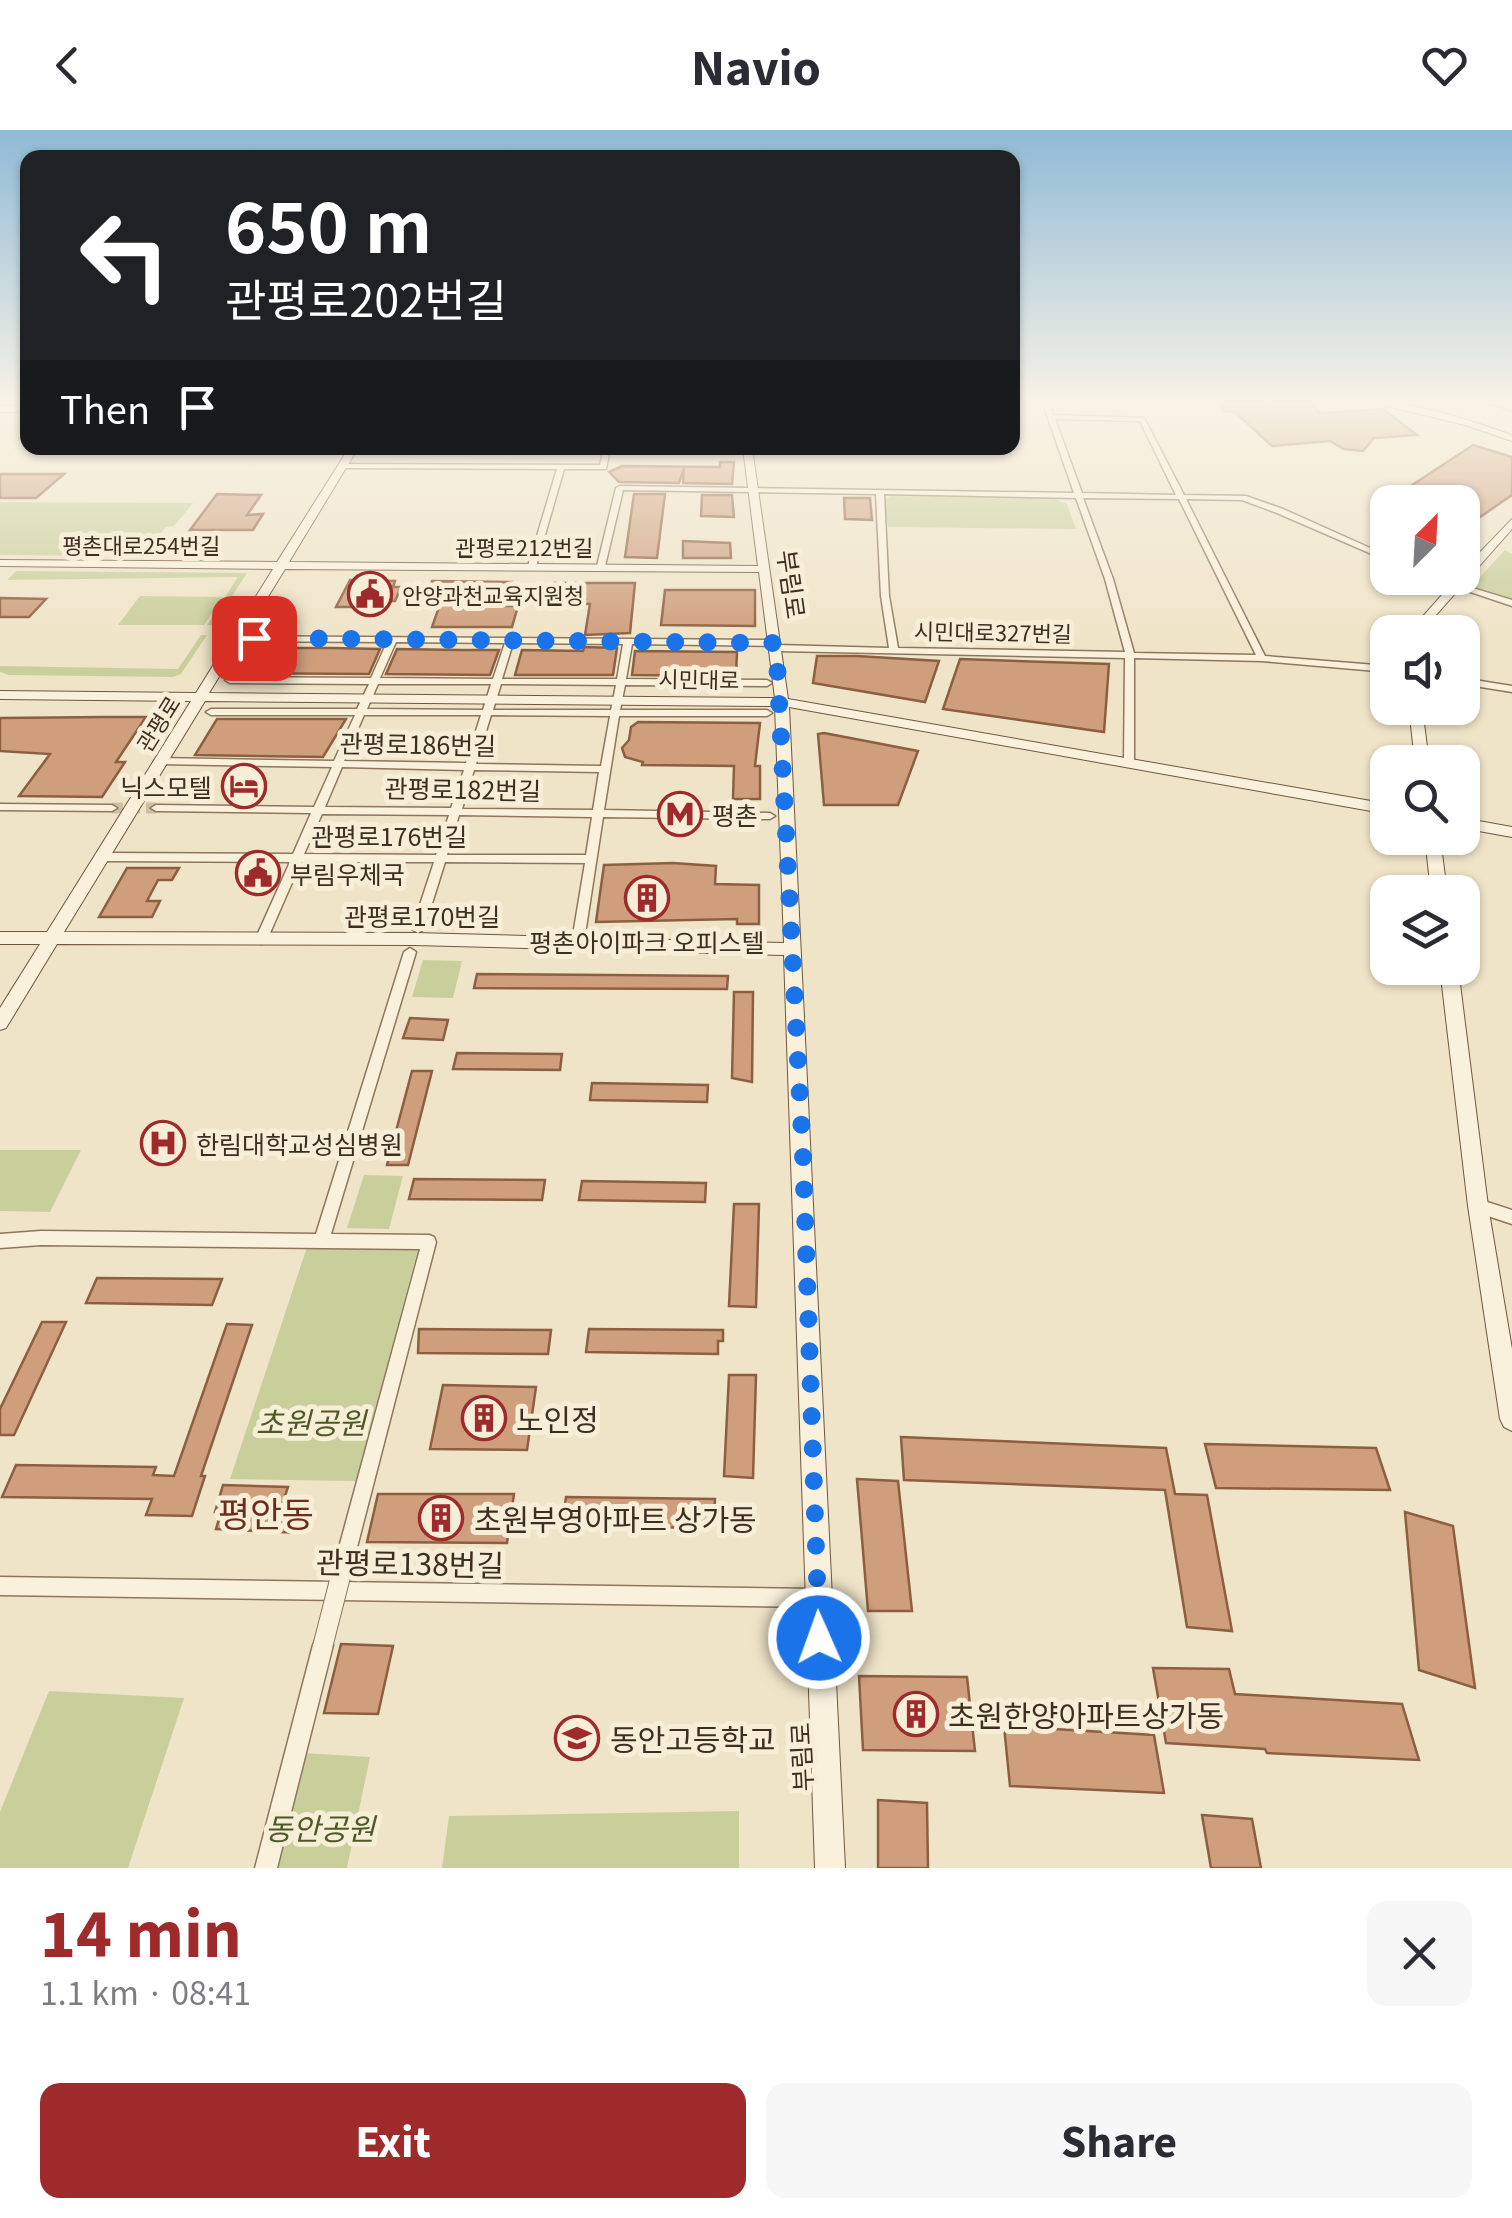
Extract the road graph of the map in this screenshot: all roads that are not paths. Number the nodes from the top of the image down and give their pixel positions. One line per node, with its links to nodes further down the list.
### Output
1 (332, 482): 14 (street, 관평로)
2 (557, 482): 15 (street)
3 (753, 482): 6 (street, 부림로)
4 (1074, 482): 8 (street)
5 (1173, 482): 9 (street)
6 (754, 489): 7 (street); 16 (street); 17 (street, 부림로)
7 (880, 491): 8 (street); 27 (street, 시민대로327번길)
8 (1079, 494): 9 (street); 28 (street)
9 (1180, 496): 11 (street); 29 (street)
10 (1512, 522): 12 (street)
11 (1370, 552)
12 (1480, 558)
13 (0, 563): 14 (street, 평촌대로254번길)
14 (281, 565): 15 (street, 관평로212번길); 22 (street, 관평로)
15 (532, 566): 16 (street, 관평로212번길)
16 (601, 566): 17 (street, 관평로212번길)
17 (766, 568): 26 (street, 부림로)
18 (1480, 593): 20 (street)
19 (1447, 595): 21 (street)
20 (1512, 603)
21 (1430, 615)
22 (234, 638): 23 (street); 38 (street, 관평로)
23 (393, 640): 24 (street); 32 (street)
24 (510, 640): 25 (street); 33 (street)
25 (628, 642): 26 (street); 34 (street)
26 (777, 645): 27 (street); 43 (street, 부림로)
27 (894, 649): 28 (street, 시민대로327번길)
28 (1130, 654): 29 (street, 시민대로327번길); 47 (street)
29 (1262, 658): 30 (street, 시민대로327번길)
30 (1370, 667)
31 (230, 680): 32 (street)
32 (374, 681): 33 (street); 40 (street)
33 (496, 681): 34 (street); 41 (street)
34 (622, 682): 35 (street); 42 (street)
35 (766, 683)
36 (1480, 684): 37 (street)
37 (1512, 689)
38 (201, 695): 39 (street, 시민대로); 40 (street, 시민대로); 46 (street, 관평로)
39 (0, 696)
40 (367, 697): 41 (street, 시민대로); 45 (street)
41 (489, 705): 42 (street, 시민대로); 45 (street); 49 (street)
42 (617, 706): 43 (street, 시민대로); 50 (street)
43 (775, 708): 47 (street, 시민대로); 70 (street, 부림로)
44 (211, 712): 45 (street)
45 (359, 712): 48 (street)
46 (160, 761): 48 (street, 관평로186번길); 61 (street, 관평로)
47 (1129, 761): 52 (street, 시민대로)
48 (336, 764): 49 (street, 관평로186번길); 55 (street)
49 (471, 767): 50 (street, 관평로186번길); 56 (street)
50 (605, 769): 57 (street)
51 (0, 806): 53 (street)
52 (1370, 807)
53 (112, 808)
54 (156, 808): 55 (street, 관평로182번길)
55 (316, 809): 56 (street, 관평로182번길); 62 (street)
56 (457, 810): 57 (street, 관평로182번길); 63 (street)
57 (597, 812): 58 (street, 관평로182번길); 64 (street)
58 (770, 816)
59 (1480, 826): 60 (street)
60 (1512, 832)
61 (104, 857): 62 (street, 관평로176번길); 67 (street, 관평로)
62 (300, 857): 63 (street, 관평로176번길); 68 (street)
63 (442, 858): 64 (street, 관평로176번길); 65 (street)
64 (591, 859): 69 (street)
65 (418, 929)
66 (0, 938): 67 (street, 관평로170번길)
67 (51, 938): 68 (street, 관평로170번길); 73 (street, 관평로)
68 (261, 940): 69 (street, 관평로170번길)
69 (578, 941): 70 (street, 관평로170번길)
70 (792, 948): 80 (street, 부림로)
71 (410, 952): 76 (street)
72 (1451, 985): 74 (street)
73 (0, 1023)
74 (1478, 1206): 75 (street); 78 (street)
75 (1512, 1217)
76 (322, 1239): 77 (street); 81 (street, bridge)
77 (0, 1241)
78 (1512, 1419)
79 (0, 1586): 80 (street, 관평로138번길)
80 (818, 1598): 82 (street, 부림로)
81 (266, 1868)
82 (830, 1868)

